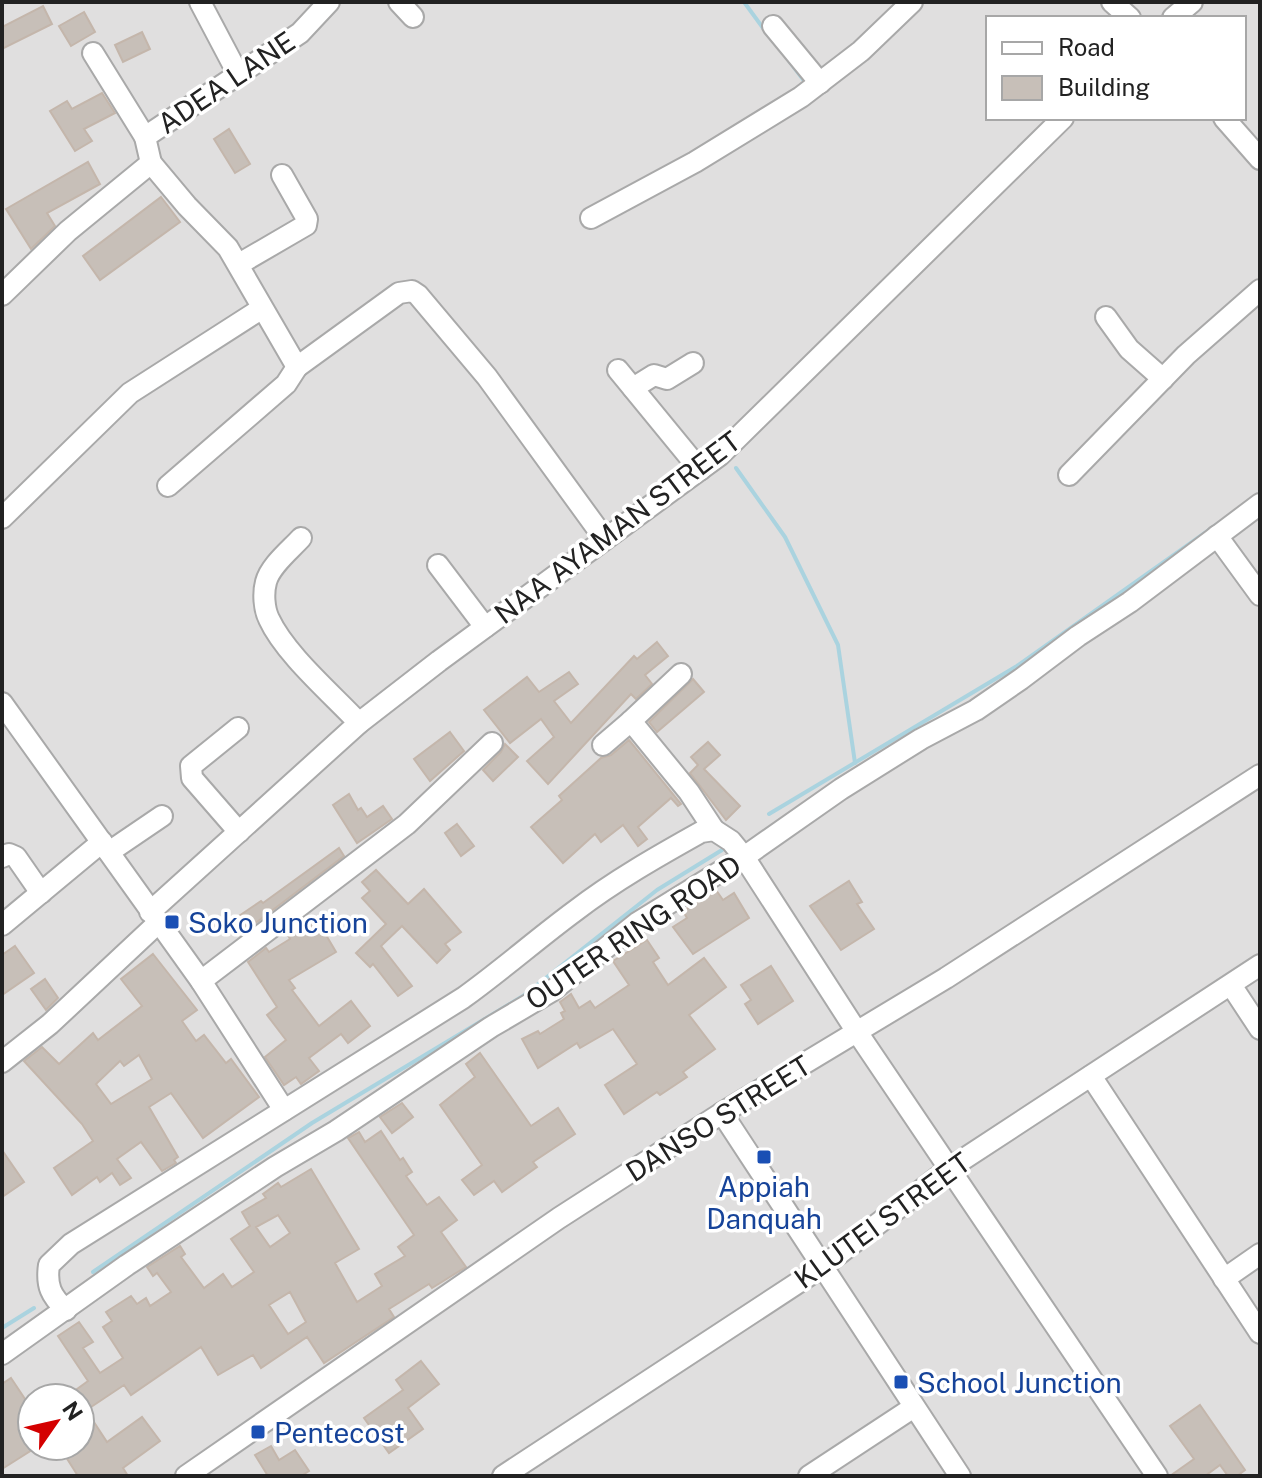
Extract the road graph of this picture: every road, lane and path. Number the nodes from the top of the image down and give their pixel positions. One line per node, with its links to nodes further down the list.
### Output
1 (200, 2): 10 (street)
2 (329, 2): 10 (street, ADEA LANE)
3 (912, 2): 11 (street)
4 (1112, 2): 6 (street)
5 (1192, 2): 7 (street)
6 (1128, 16)
7 (1175, 16)
8 (773, 26): 11 (street)
9 (93, 53): 14 (street)
10 (238, 74): 14 (street, ADEA LANE)
11 (811, 89): 18 (street)
12 (1061, 120): 29 (street, NAA AYAMAN STREET)
13 (1226, 120): 15 (street)
14 (145, 137): 16 (street, ADEA LANE)
15 (1260, 159)
16 (151, 163): 19 (street); 21 (street, ADEA LANE)
17 (282, 175): 19 (street)
18 (591, 218)
19 (239, 264): 22 (street)
20 (1260, 290): 27 (street)
21 (2, 295)
22 (261, 309): 25 (street); 33 (street)
23 (1106, 317): 27 (street)
24 (693, 363): 28 (street)
25 (297, 367): 31 (street); 36 (street)
26 (618, 370): 28 (street)
27 (1163, 379): 30 (street)
28 (633, 388): 29 (street)
29 (700, 470): 36 (street, NAA AYAMAN STREET)
30 (1069, 475)
31 (168, 486)
32 (1260, 504): 34 (street, OUTER RING ROAD)
33 (2, 518)
34 (1217, 536): 38 (street); 50 (street, OUTER RING ROAD)
35 (301, 538): 43 (street)
36 (604, 538): 39 (street, NAA AYAMAN STREET)
37 (438, 565): 39 (street)
38 (1260, 595)
39 (485, 627): 43 (street, NAA AYAMAN STREET)
40 (681, 674): 42 (street)
41 (2, 703): 51 (street)
42 (631, 721): 46 (street); 50 (street)
43 (359, 723): 49 (street, NAA AYAMAN STREET)
44 (238, 728): 49 (street)
45 (492, 743): 57 (street)
46 (603, 745)
47 (1260, 775): 60 (street, DANSO STREET)
48 (162, 816): 51 (street)
49 (239, 832): 54 (street, NAA AYAMAN STREET)
50 (730, 842): 60 (street); 63 (street); 69 (street, OUTER RING ROAD)
51 (105, 847): 53 (street); 54 (street)
52 (2, 857): 53 (street)
53 (41, 893): 55 (street)
54 (154, 917): 57 (street); 61 (street, NAA AYAMAN STREET)
55 (2, 925)
56 (1260, 965): 58 (street, KLUTEI STREET)
57 (201, 981): 63 (street)
58 (1231, 985): 59 (street); 62 (street, KLUTEI STREET)
59 (1260, 1029)
60 (857, 1032): 64 (street, DANSO STREET); 65 (street)
61 (2, 1062)
62 (1091, 1076): 65 (street, KLUTEI STREET); 68 (street)
63 (284, 1110): 69 (street)
64 (722, 1113): 67 (street); 73 (street, DANSO STREET)
65 (950, 1168): 67 (street, KLUTEI STREET); 77 (street)
66 (1260, 1254): 68 (street)
67 (822, 1267): 72 (street); 74 (street, KLUTEI STREET)
68 (1224, 1279): 70 (street)
69 (66, 1310): 71 (street, OUTER RING ROAD)
70 (1260, 1333)
71 (2, 1354)
72 (914, 1407): 75 (street); 76 (street)
73 (186, 1476)
74 (503, 1476)
75 (809, 1476)
76 (960, 1476)
77 (1157, 1476)

